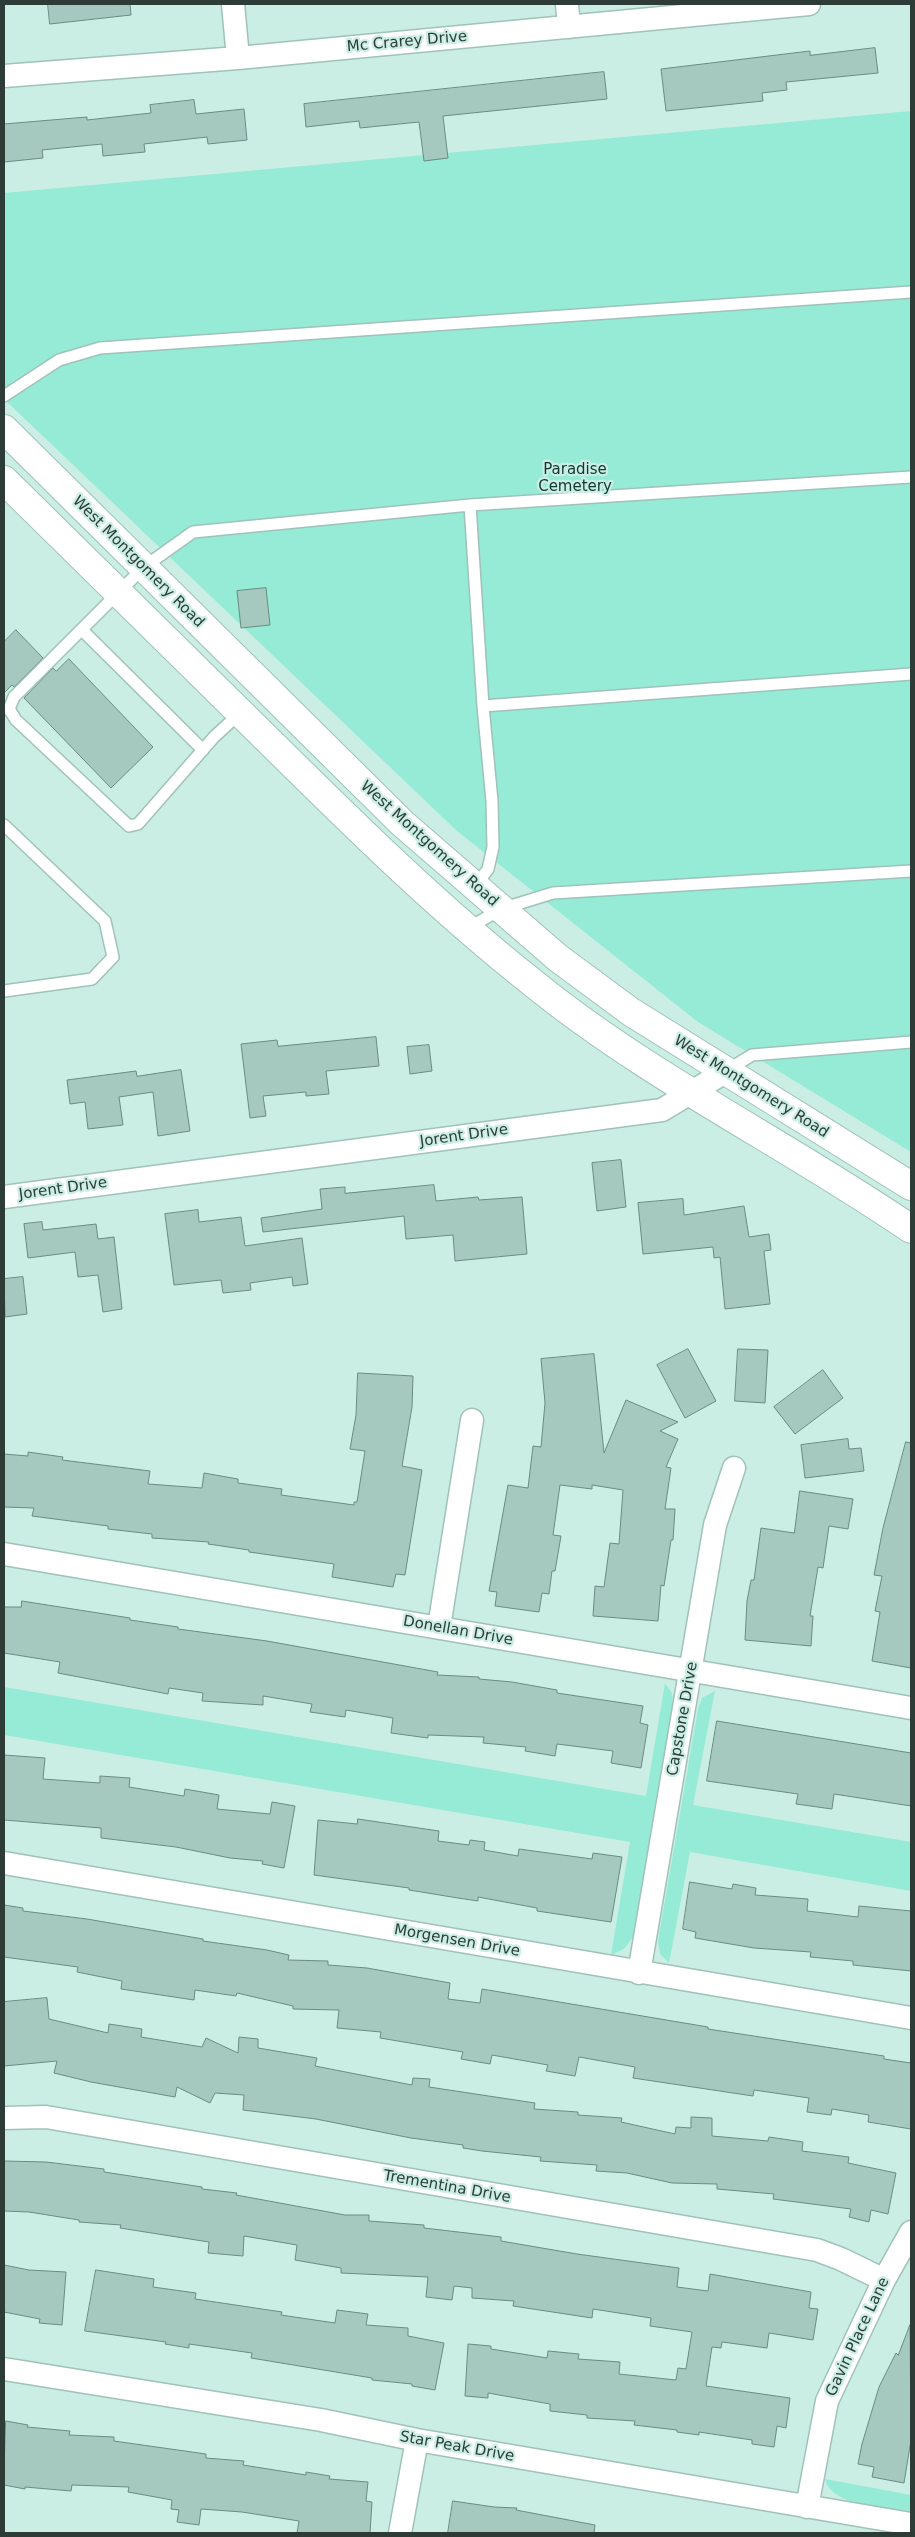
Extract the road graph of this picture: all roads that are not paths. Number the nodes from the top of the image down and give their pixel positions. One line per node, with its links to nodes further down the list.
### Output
1 (233, 4): 5 (street)
2 (566, 4): 4 (street)
3 (809, 4): 4 (street, Mc Crarey Drive)
4 (569, 27): 5 (street, Mc Crarey Drive)
5 (238, 58): 6 (street, Mc Crarey Drive)
6 (4, 76)
7 (911, 292): 8 (lane)
8 (4, 396)
9 (4, 429): 13 (main road, West Montgomery Road)
10 (911, 477): 12 (lane)
11 (4, 480): 14 (main road)
12 (470, 505): 13 (lane); 17 (lane)
13 (144, 567): 14 (lane); 22 (main road, West Montgomery Road)
14 (118, 592): 15 (lane); 18 (main road)
15 (82, 630): 19 (lane); 19 (lane)
16 (911, 674): 17 (lane)
17 (483, 706): 22 (lane)
18 (240, 712): 19 (lane); 24 (main road)
19 (203, 750)
20 (4, 825): 25 (lane)
21 (911, 871): 23 (lane)
22 (475, 887): 23 (main road, West Montgomery Road)
23 (501, 909): 24 (lane); 27 (main road, West Montgomery Road)
24 (467, 929): 28 (main road)
25 (4, 991)
26 (911, 1042): 27 (lane, Jorent Drive)
27 (725, 1072): 28 (street, Jorent Drive); 29 (main road, West Montgomery Road)
28 (691, 1092): 30 (street, Jorent Drive); 31 (main road)
29 (911, 1186)
30 (4, 1196)
31 (911, 1229)
32 (472, 1420): 35 (street)
33 (734, 1468): 36 (street, Capstone Drive)
34 (4, 1554): 35 (street, Donellan Drive)
35 (439, 1627): 36 (street, Donellan Drive)
36 (691, 1670): 37 (street, Donellan Drive); 39 (street, Capstone Drive)
37 (911, 1708)
38 (4, 1863): 39 (street, Morgensen Drive)
39 (639, 1973): 40 (street, Morgensen Drive)
40 (911, 2018)
41 (4, 2118): 43 (street, Trementina Drive)
42 (911, 2232): 43 (street, Gavin Place Lane)
43 (884, 2280): 46 (street, Gavin Place Lane)
44 (4, 2370): 45 (street, Star Peak Drive)
45 (417, 2440): 46 (street, Star Peak Drive); 48 (street)
46 (807, 2507): 47 (street, Star Peak Drive)
47 (911, 2524)
48 (400, 2533)

